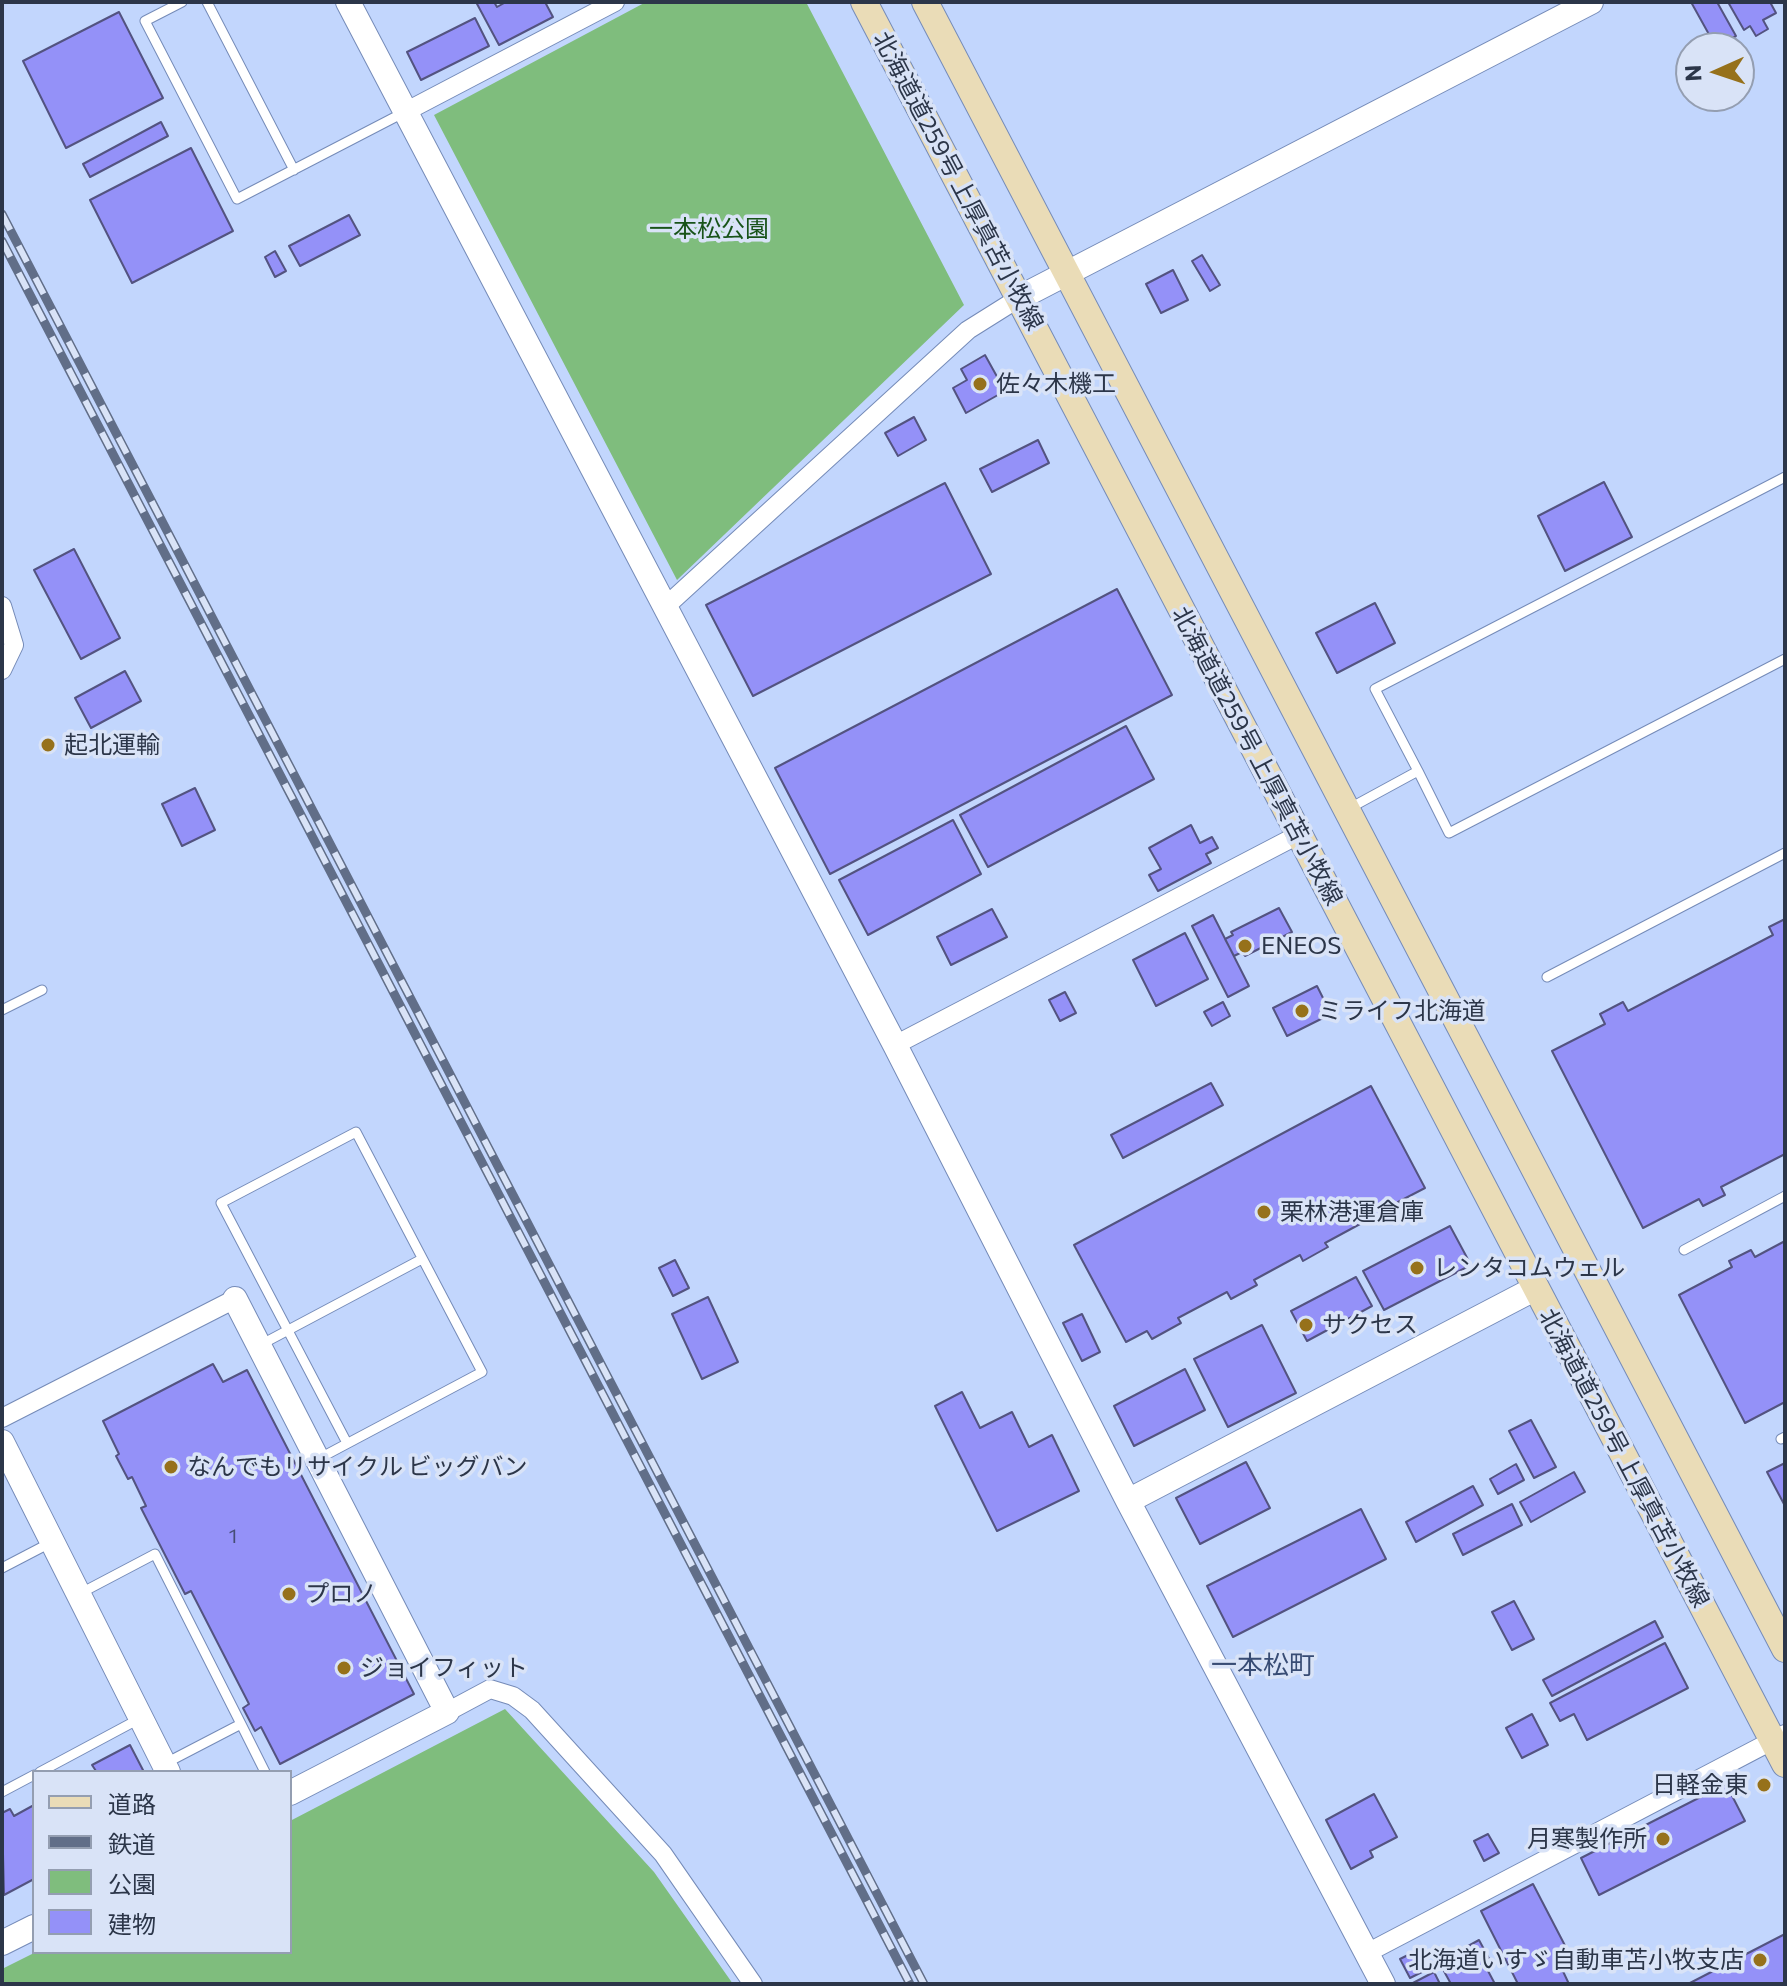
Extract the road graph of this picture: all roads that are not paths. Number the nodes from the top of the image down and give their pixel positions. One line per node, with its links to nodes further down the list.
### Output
1 (182, 2): 9 (lane)
2 (207, 2): 9 (lane)
3 (348, 2): 8 (street)
4 (615, 2): 8 (street)
5 (864, 2): 11 (main road, 北海道道259号 上厚真苫小牧線)
6 (925, 2): 10 (main road)
7 (1591, 2): 10 (street)
8 (405, 112): 9 (lane); 14 (street)
9 (294, 170)
10 (1065, 273): 11 (street); 18 (main road)
11 (1019, 298): 14 (street); 19 (main road, 北海道道259号 上厚真苫小牧線)
12 (1785, 477): 17 (lane)
13 (2, 606): 16 (street)
14 (665, 607): 24 (street)
15 (1785, 659): 17 (lane)
16 (2, 670)
17 (1418, 771): 18 (lane)
18 (1347, 810): 40 (main road)
19 (1298, 835): 24 (street); 28 (main road, 北海道道259号 上厚真苫小牧線)
20 (1785, 853): 21 (lane)
21 (1547, 977)
22 (42, 990): 23 (lane)
23 (2, 1010)
24 (895, 1045): 36 (street)
25 (1785, 1196): 26 (lane)
26 (1684, 1250)
27 (422, 1259): 30 (lane); 30 (lane); 34 (lane)
28 (1536, 1288): 36 (street); 44 (main road, 北海道道259号 上厚真苫小牧線)
29 (235, 1299): 31 (street); 32 (street)
30 (288, 1330): 31 (lane); 34 (lane)
31 (259, 1346): 35 (street)
32 (2, 1418)
33 (2, 1442): 37 (street)
34 (347, 1443): 35 (lane)
35 (317, 1459): 41 (street)
36 (1128, 1501): 54 (street)
37 (53, 1542): 38 (lane); 39 (street)
38 (2, 1568)
39 (79, 1594): 42 (street); 43 (lane)
40 (1785, 1649)
41 (447, 1712): 51 (street); 55 (street)
42 (142, 1718): 46 (street); 47 (lane)
43 (241, 1724): 46 (lane); 48 (lane)
44 (1779, 1737): 45 (main road, 北海道道259号 上厚真苫小牧線); 54 (street)
45 (1785, 1764)
46 (166, 1768)
47 (44, 1770)
48 (264, 1770)
49 (32, 1776): 50 (lane)
50 (2, 1792)
51 (292, 1792)
52 (32, 1928): 53 (street)
53 (2, 1943)
54 (1367, 1953): 56 (street)
55 (753, 1984)
56 (1383, 1984)

